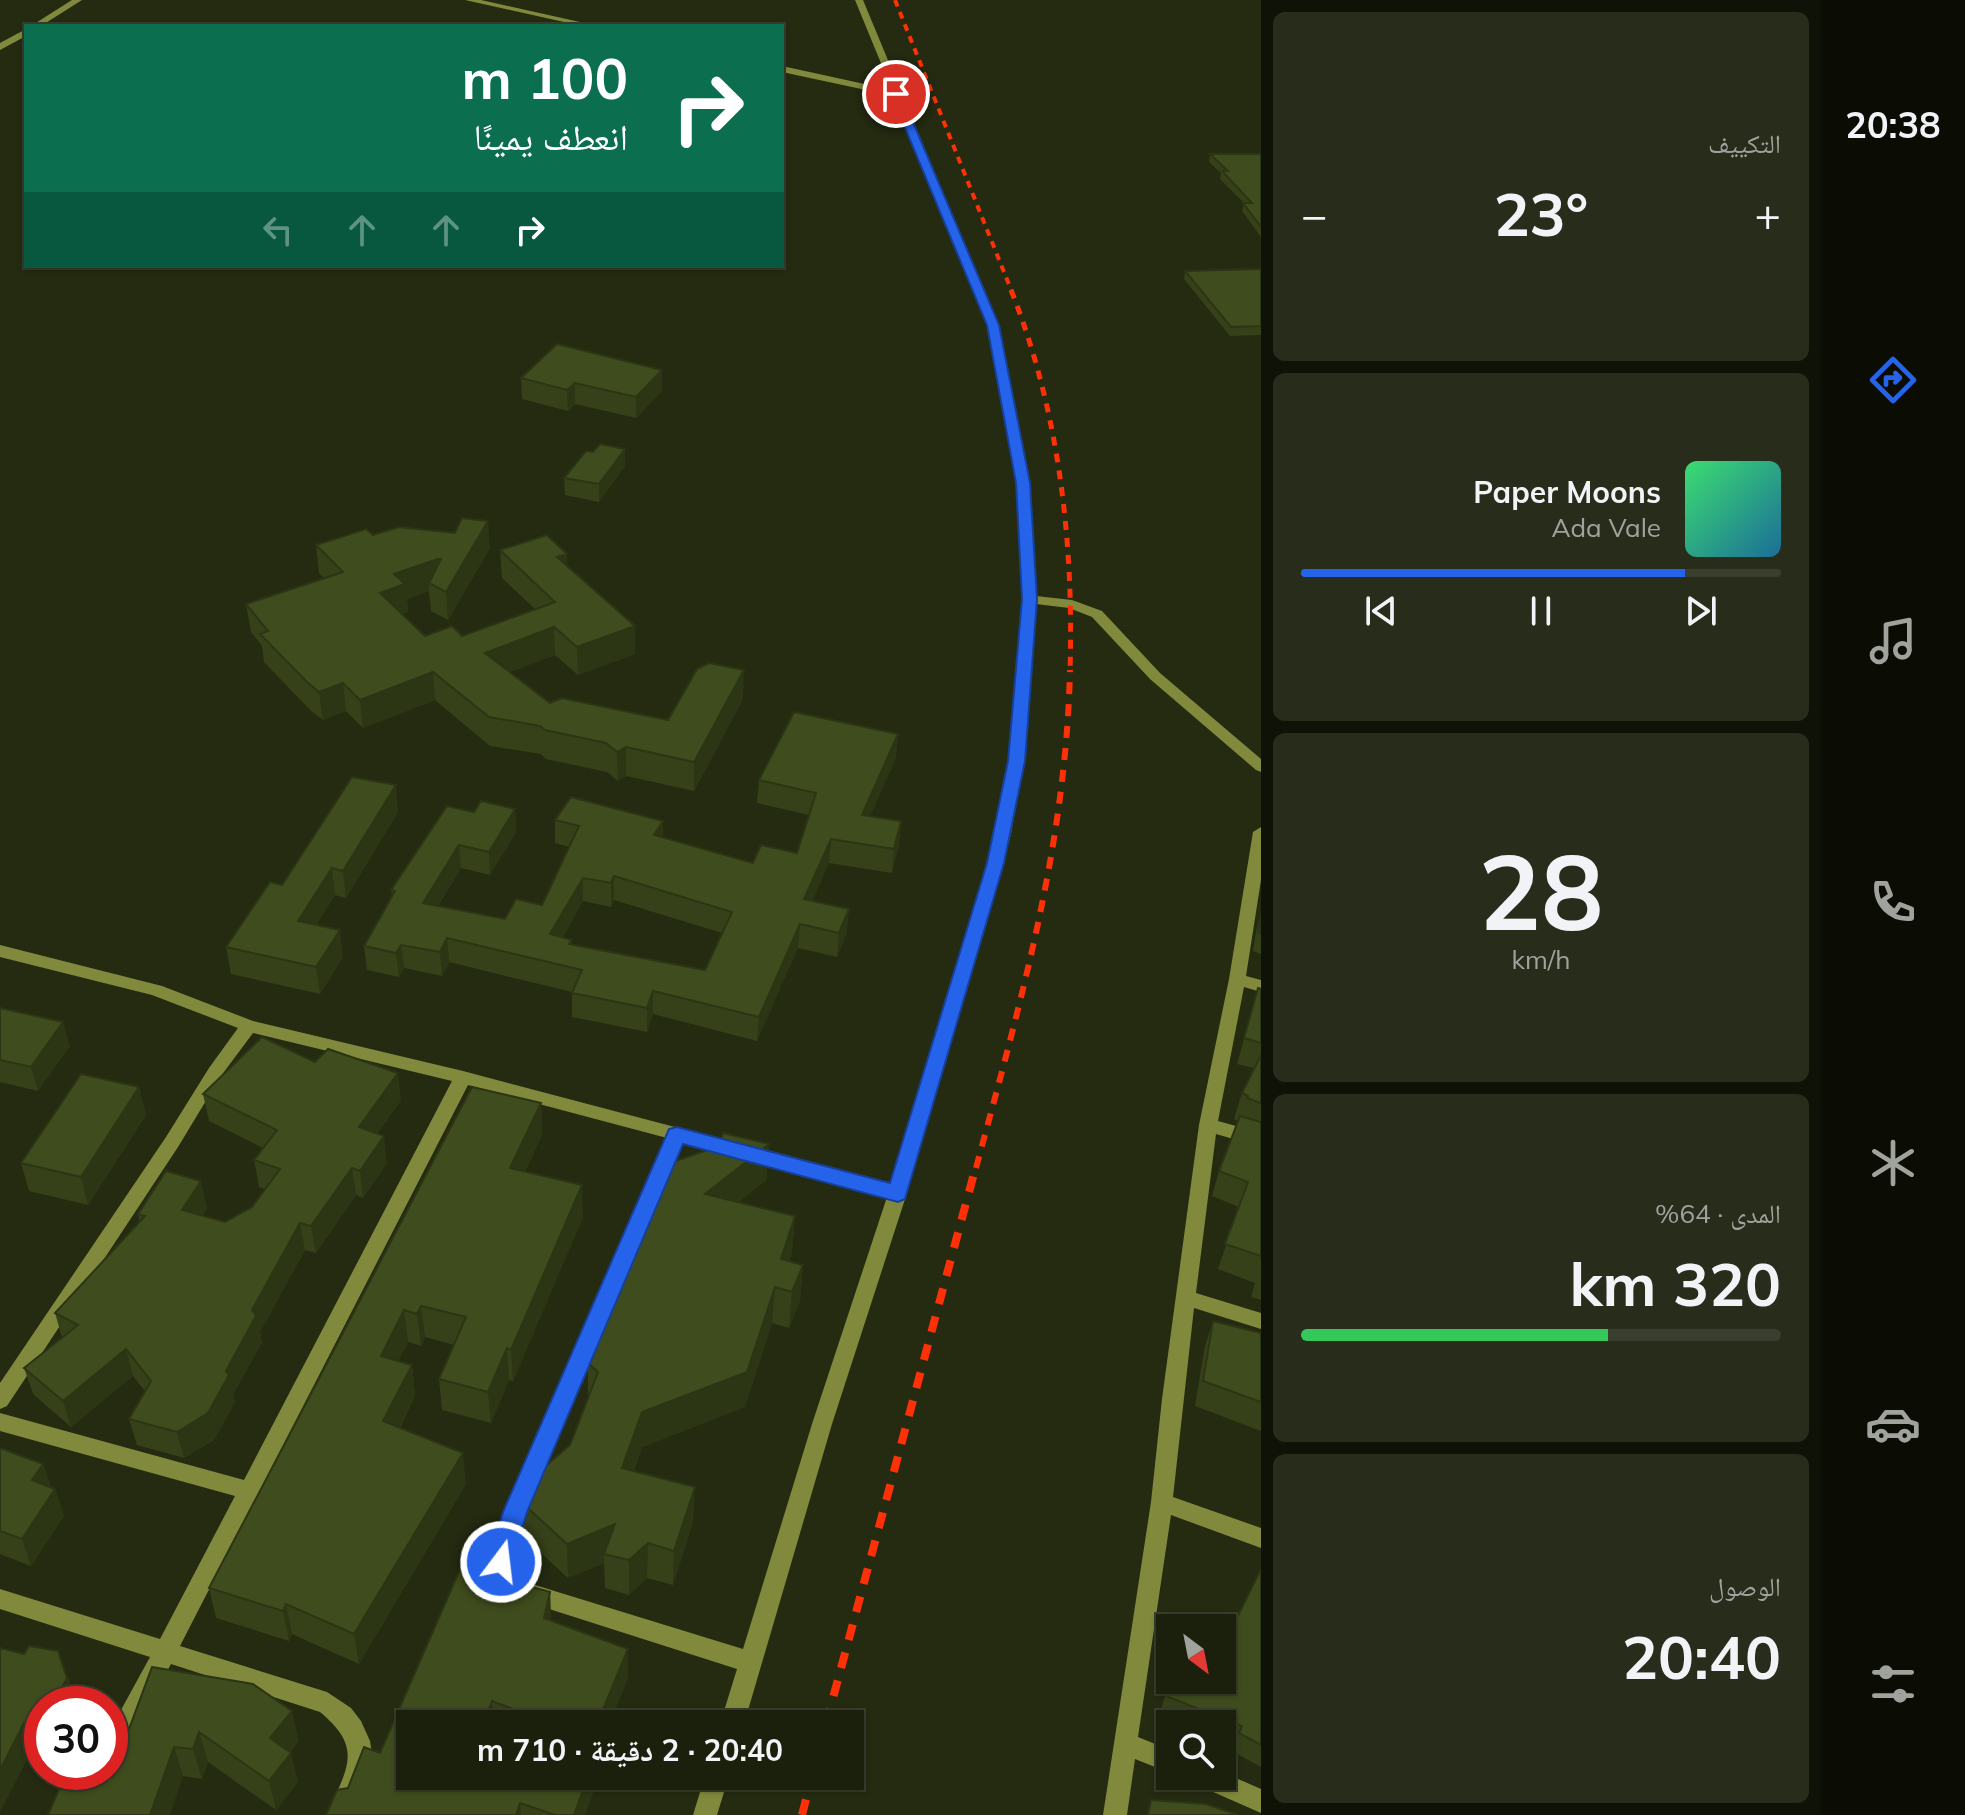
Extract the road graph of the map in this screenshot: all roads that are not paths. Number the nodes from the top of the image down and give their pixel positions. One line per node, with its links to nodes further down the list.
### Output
1 (78, 0): 4 (street)
2 (469, 0): 5 (street)
3 (859, 0): 9 (street)
4 (38, 24)
5 (584, 24)
6 (24, 33): 7 (street)
7 (0, 47)
8 (784, 69): 9 (street)
9 (896, 94): 10 (street)
10 (1030, 599): 11 (street); 21 (street)
11 (1261, 767)
12 (1261, 832): 14 (street)
13 (0, 951): 16 (street)
14 (1237, 979): 15 (street); 18 (street)
15 (1261, 986)
16 (249, 1026): 17 (street); 24 (street)
17 (463, 1077): 19 (street); 26 (street)
18 (1208, 1125): 20 (street); 22 (street)
19 (677, 1135): 21 (street); 31 (street)
20 (1261, 1140)
21 (898, 1193): 31 (street)
22 (1187, 1298): 23 (street); 27 (street)
23 (1261, 1321)
24 (0, 1400)
25 (0, 1422): 26 (street)
26 (247, 1490): 30 (street)
27 (1162, 1502): 28 (street); 34 (street)
28 (1261, 1538)
29 (0, 1599): 30 (street)
30 (166, 1651): 33 (street); 39 (street)
31 (750, 1662): 32 (street)
32 (736, 1710)
33 (128, 1720)
34 (1126, 1743): 35 (street); 41 (street)
35 (1156, 1756)
36 (713, 1790): 40 (street)
37 (1235, 1790): 38 (street)
38 (1261, 1801)
39 (339, 1815)
40 (705, 1815)
41 (1115, 1815)

